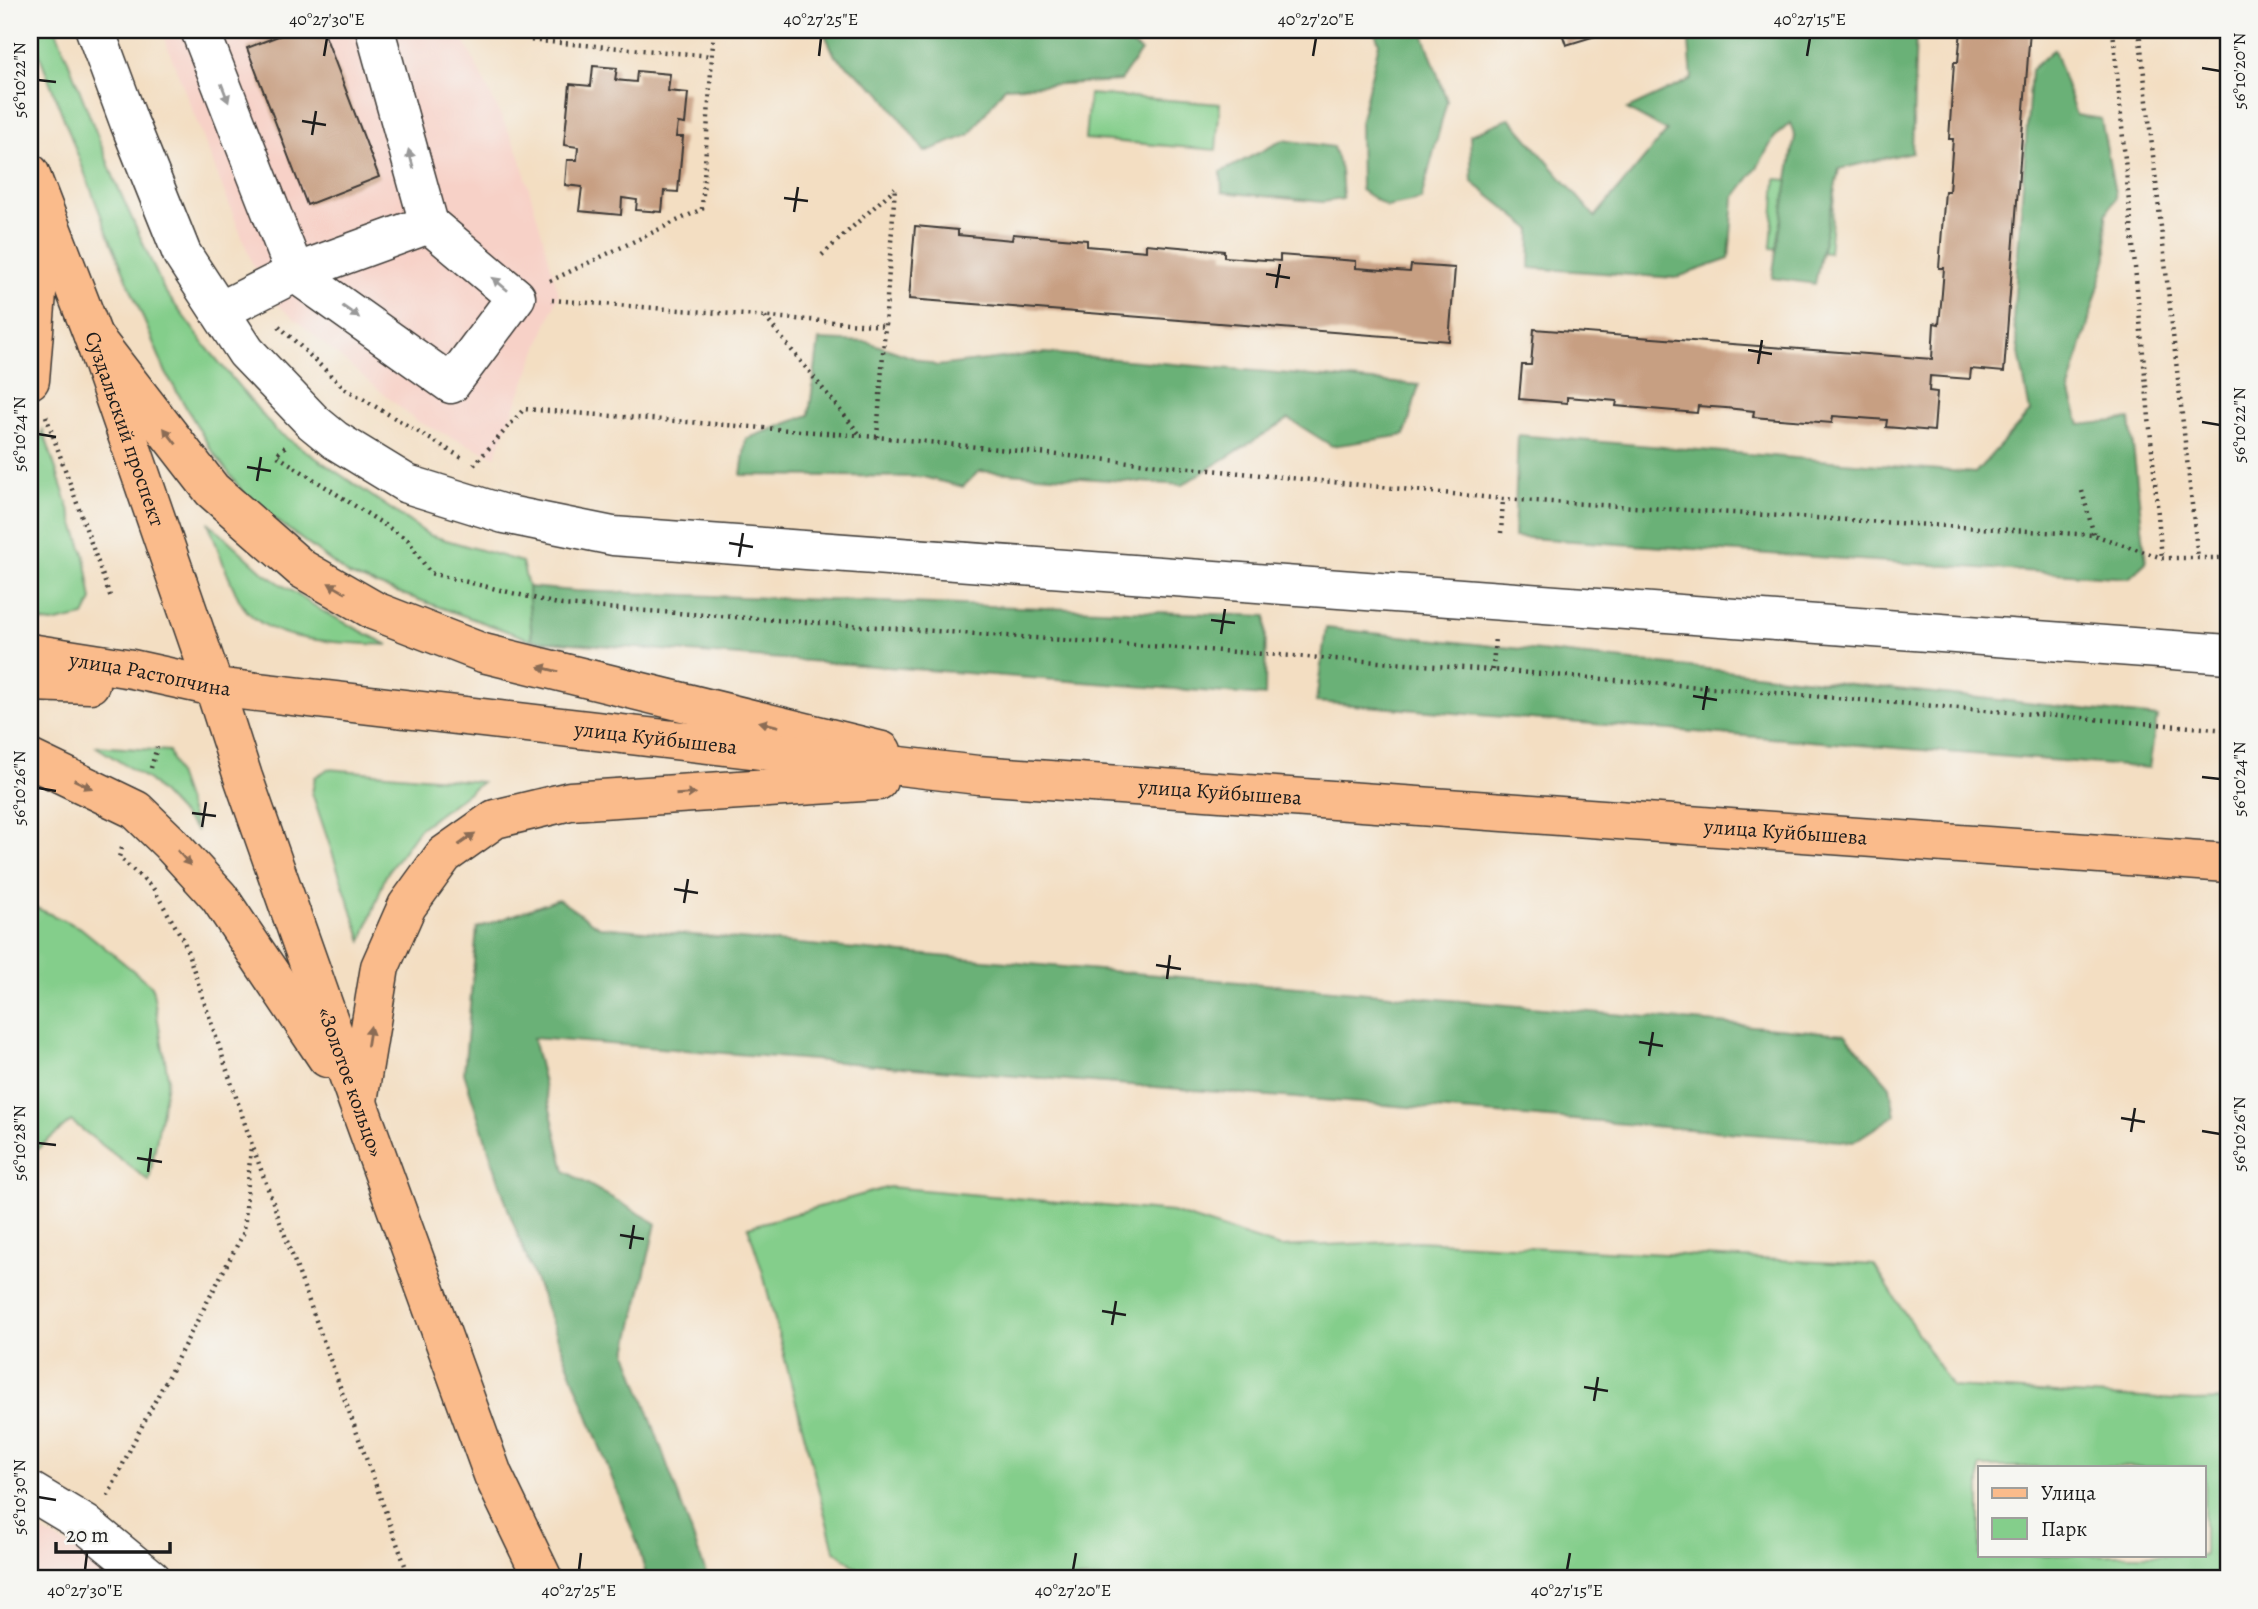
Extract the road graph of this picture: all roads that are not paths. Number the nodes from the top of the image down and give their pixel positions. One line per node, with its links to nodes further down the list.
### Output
1 (95, 30): 8 (street)
2 (201, 30): 7 (street, one-way to 7)
3 (375, 30): 6 (street, one-way to 3)
4 (30, 173): 5 (main road, Суздальский проспект)
5 (44, 210): 9 (main road, Суздальский проспект); 10 (main road)
6 (429, 224): 7 (street); 7 (street, one-way to 6)
7 (282, 279): 8 (street)
8 (220, 311): 12 (street)
9 (93, 336): 14 (main road, Суздальский проспект); 16 (main road, one-way to 9)
10 (30, 380)
11 (30, 653): 14 (main road, улица Растопчина)
12 (2228, 654)
13 (30, 682): 14 (main road, улица Растопчина)
14 (214, 687): 16 (main road, улица Куйбышева); 18 (main road, «Золотое кольцо»)
15 (30, 759): 18 (main road, one-way to 18)
16 (978, 775): 17 (main road, улица Куйбышева); 18 (main road, one-way to 16)
17 (2228, 863)
18 (358, 1103): 19 (main road, «Золотое кольцо»)
19 (493, 1475): 22 (main road, «Золотое кольцо»); 23 (main road, «Золотое кольцо»)
20 (30, 1491): 21 (street)
21 (152, 1579)
22 (515, 1579)
23 (543, 1579)

